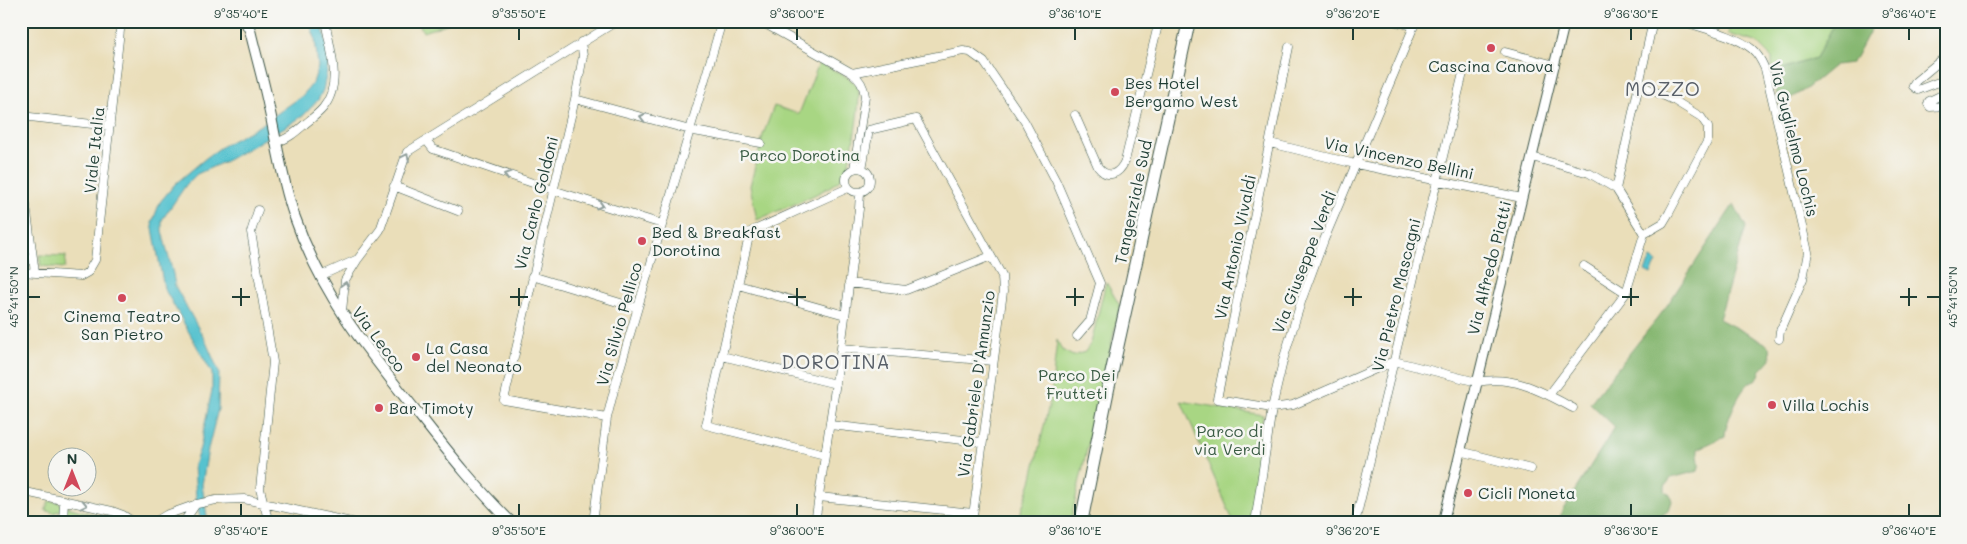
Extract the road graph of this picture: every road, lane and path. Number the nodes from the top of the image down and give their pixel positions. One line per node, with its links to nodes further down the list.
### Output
1 (120, 21): 28 (street, Viale Italia)
2 (324, 21): 31 (street)
3 (617, 21): 14 (street)
4 (722, 21): 29 (street, Via Silvio Pellico)
5 (760, 21): 19 (street)
6 (1159, 21): 26 (street)
7 (1189, 21): 70 (highway, Tangenziale Sud)
8 (1393, 21): 12 (street)
9 (1565, 21): 18 (street, Via Alfredo Piatti)
10 (1653, 21): 21 (street)
11 (1682, 21): 63 (street, Via Guglielmo Lochis)
12 (1415, 23): 35 (street, Via Giuseppe Verdi)
13 (247, 26): 31 (main road, Via Lecco)
14 (581, 42): 24 (street, Via Carlo Goldoni); 30 (street)
15 (1290, 47): 33 (street, Via Antonio Vivaldi)
16 (1505, 52): 18 (street)
17 (1946, 56): 22 (street)
18 (1555, 65): 34 (street, Via Alfredo Piatti)
19 (852, 73): 37 (street); 62 (street)
20 (1464, 73): 38 (street, Via Pietro Mascagni)
21 (1639, 84): 41 (street); 48 (street)
22 (1946, 84)
23 (1946, 93): 25 (street)
24 (575, 100): 29 (street, one-way to 24); 42 (street, Via Carlo Goldoni)
25 (1946, 106)
26 (1075, 115)
27 (21, 116): 28 (street)
28 (110, 126): 53 (street, Viale Italia)
29 (691, 130): 32 (street); 47 (street, Via Silvio Pellico)
30 (426, 140): 39 (street, one-way to 30); 42 (street, one-way to 30)
31 (276, 142): 54 (main road, Via Lecco)
32 (761, 143)
33 (1270, 144): 35 (street, Via Vincenzo Bellini); 72 (street, Via Antonio Vivaldi)
34 (1532, 158): 41 (street); 44 (street, Via Alfredo Piatti)
35 (1357, 164): 38 (street, Via Vincenzo Bellini); 72 (street, Via Giuseppe Verdi)
36 (21, 168): 53 (street)
37 (858, 169): 40 (street); 43 (street); 49 (street, Via Gabriele D'Annunzio)
38 (1438, 181): 44 (street, Via Vincenzo Bellini); 66 (street, Via Pietro Mascagni)
39 (394, 186): 46 (street); 50 (street)
40 (848, 188): 43 (street); 57 (street)
41 (1616, 189): 48 (street)
42 (553, 190): 47 (street, one-way to 47); 55 (street, Via Carlo Goldoni)
43 (860, 193): 56 (street)
44 (1522, 198): 68 (street, Via Alfredo Piatti)
45 (258, 210): 83 (street)
46 (458, 211)
47 (662, 224): 59 (street, Via Silvio Pellico)
48 (1644, 234): 58 (street)
49 (991, 256): 56 (street); 67 (street, Via Gabriele D'Annunzio)
50 (358, 259): 54 (street); 60 (street, one-way to 50)
51 (1584, 266): 58 (street)
52 (21, 272): 53 (street)
53 (35, 273)
54 (320, 276): 60 (main road, Via Lecco)
55 (532, 276): 59 (street); 74 (street, Via Carlo Goldoni)
56 (849, 283): 61 (street)
57 (738, 285): 61 (street); 65 (street)
58 (1626, 293): 71 (street)
59 (637, 308): 74 (street, Via Silvio Pellico)
60 (342, 314): 94 (main road, Via Lecco)
61 (845, 315): 64 (street)
62 (1077, 336)
63 (1779, 339)
64 (841, 348): 67 (street); 69 (street)
65 (722, 356): 69 (street); 78 (street)
66 (1394, 361): 68 (street); 72 (street); 101 (street, Via Pietro Mascagni)
67 (993, 362): 76 (street, Via Gabriele D'Annunzio)
68 (1477, 382): 71 (street); 77 (street, Via Alfredo Piatti)
69 (836, 384): 75 (street)
70 (1108, 390): 98 (highway); 99 (highway)
71 (1549, 395): 73 (street)
72 (1272, 408): 100 (street, Via Giuseppe Verdi)
73 (1573, 408)
74 (608, 418): 95 (street, Via Silvio Pellico)
75 (830, 426): 76 (street); 78 (street)
76 (982, 442): 85 (street, Via Gabriele D'Annunzio)
77 (1460, 451): 79 (street); 102 (street, Via Alfredo Piatti)
78 (826, 455): 81 (street)
79 (1531, 469)
80 (21, 491): 82 (street)
81 (819, 497): 85 (street); 96 (street)
82 (64, 500): 87 (street); 88 (street, one-way to 88)
83 (263, 502): 84 (street); 92 (street); 93 (street)
84 (197, 504): 86 (street); 91 (street)
85 (973, 513): 97 (street, Via Gabriele D'Annunzio)
86 (166, 515): 89 (street); 90 (street)
87 (63, 523)
88 (135, 523)
89 (153, 523)
90 (173, 523)
91 (183, 523)
92 (269, 523)
93 (356, 523)
94 (512, 523)
95 (593, 523)
96 (815, 523)
97 (972, 523)
98 (1074, 523)
99 (1081, 523)
100 (1254, 523)
101 (1354, 523)
102 (1443, 523)

